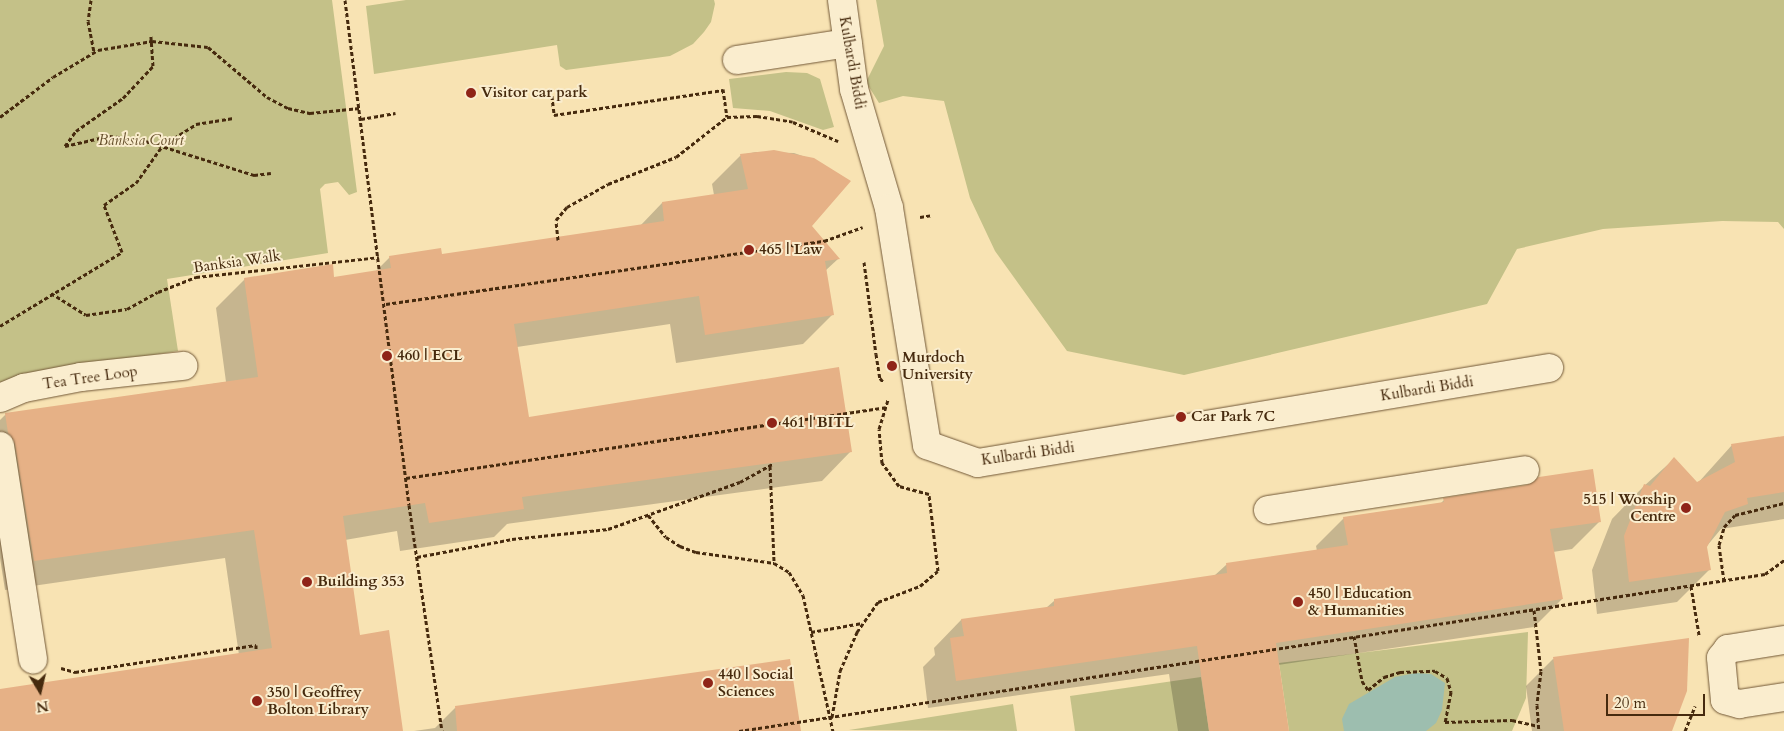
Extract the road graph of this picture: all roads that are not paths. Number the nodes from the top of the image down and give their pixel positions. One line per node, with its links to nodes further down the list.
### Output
1 (842, 0): 2 (lane, Kulbardi Biddi)
2 (848, 43): 3 (lane); 5 (lane, Kulbardi Biddi)
3 (730, 71)
4 (183, 366): 6 (lane, Tea Tree Loop)
5 (1549, 368)
6 (0, 398)
7 (0, 446): 11 (lane)
8 (1526, 470): 9 (lane)
9 (1268, 510)
10 (1784, 640): 12 (lane)
11 (33, 659)
12 (1784, 697)

